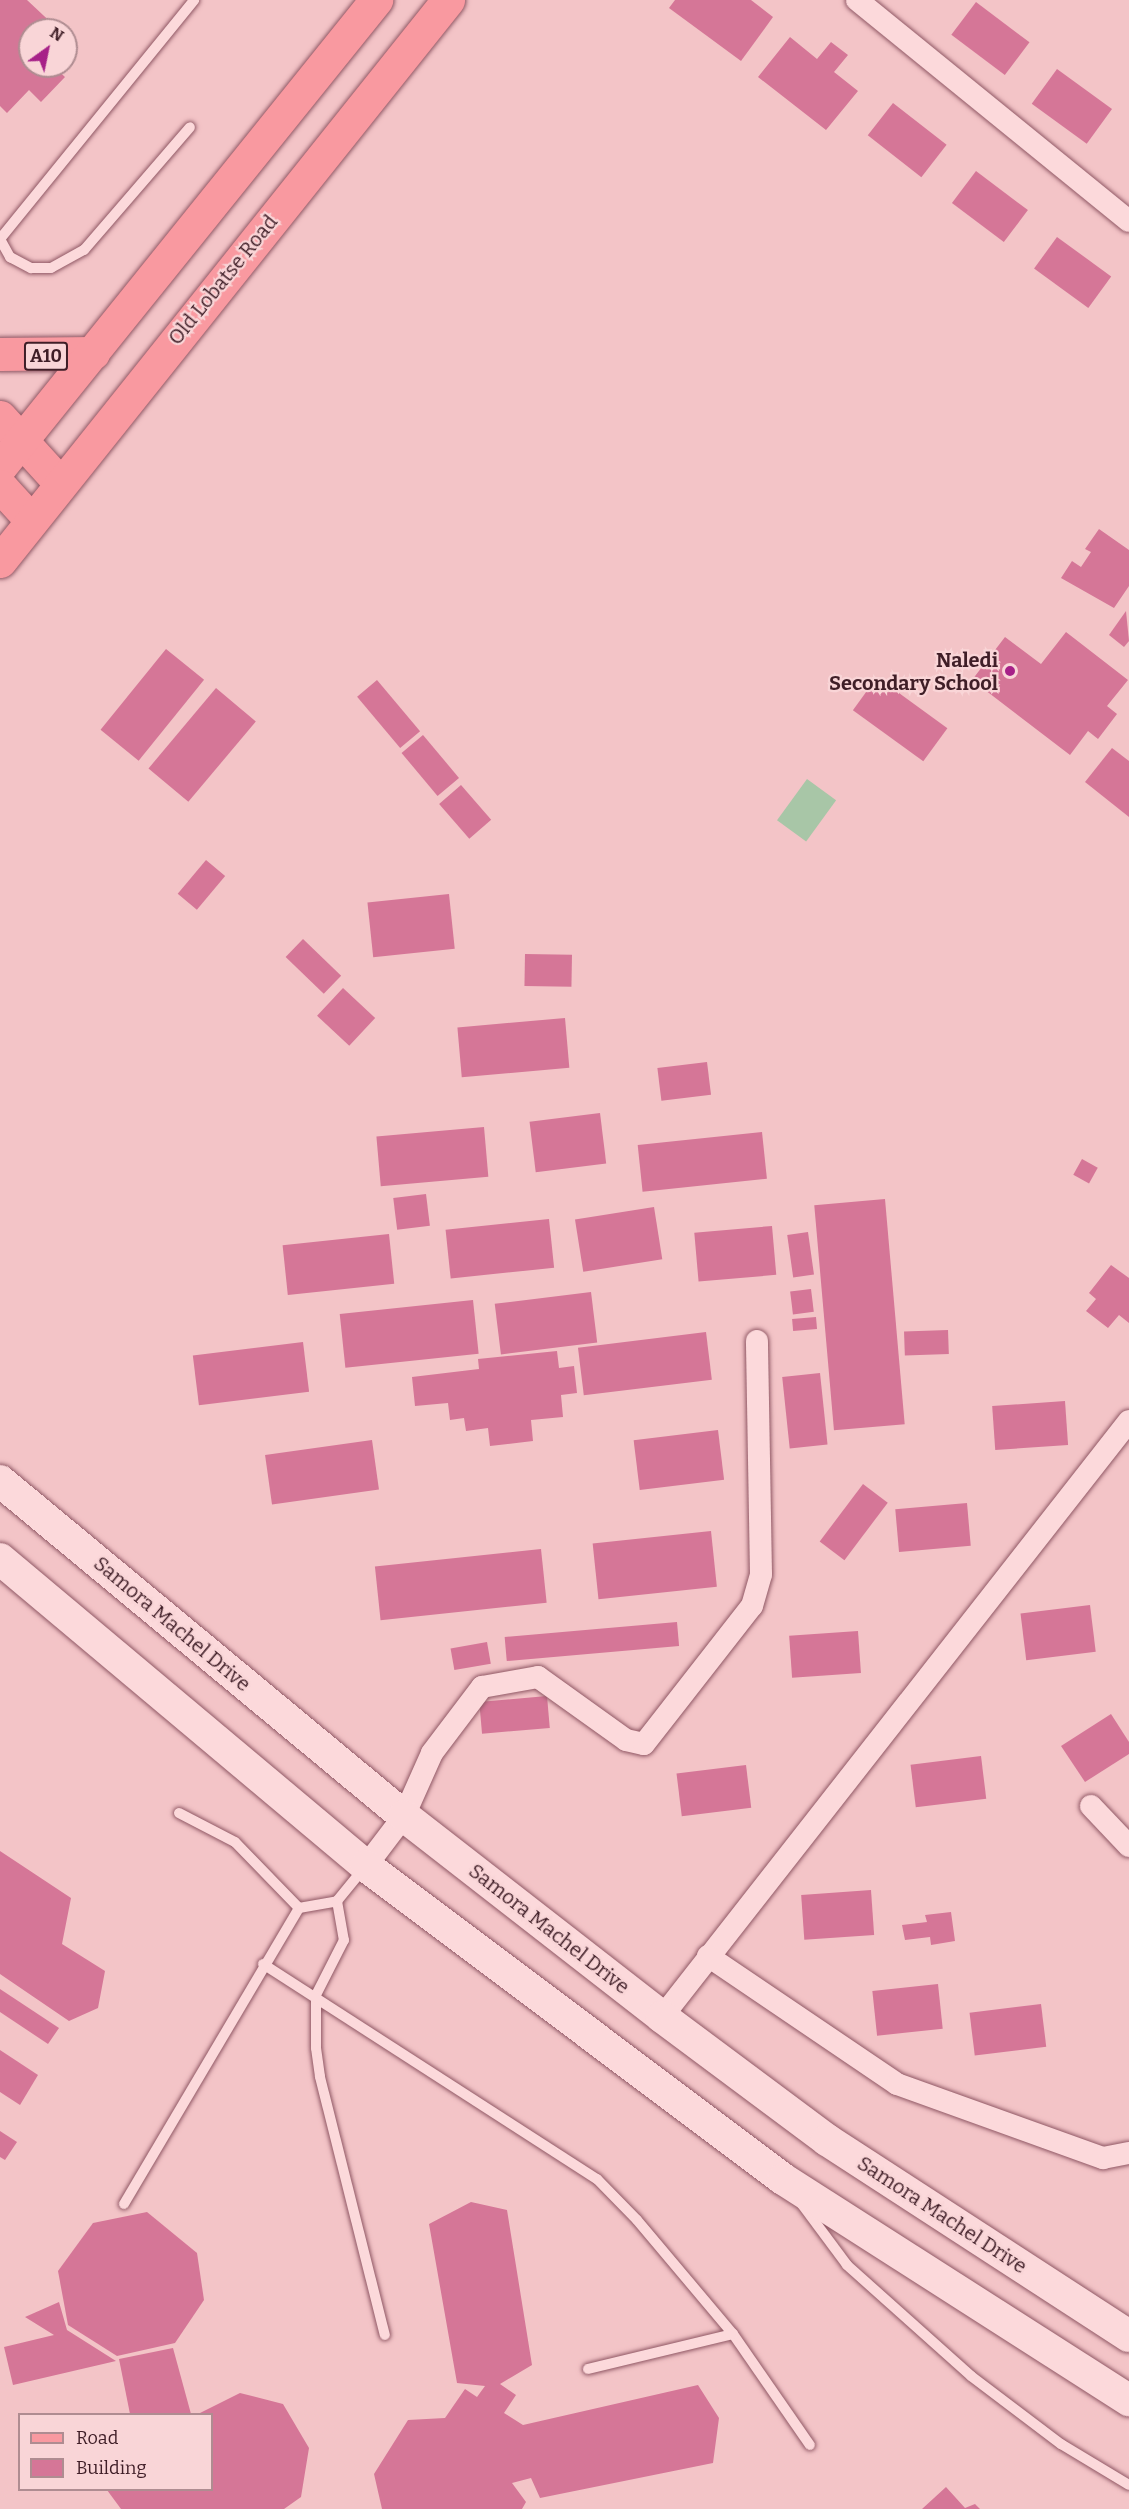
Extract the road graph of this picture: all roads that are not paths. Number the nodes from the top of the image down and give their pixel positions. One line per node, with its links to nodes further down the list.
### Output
1 (194, 0): 7 (lane)
2 (376, 0): 8 (main road)
3 (448, 0): 13 (main road, Old Lobatse Road)
4 (857, 0): 6 (street)
5 (190, 127): 7 (lane)
6 (1129, 221)
7 (0, 239)
8 (93, 353): 9 (main road, A10); 11 (main road)
9 (0, 354)
10 (0, 417): 11 (main road)
11 (23, 441): 12 (main road); 13 (main road)
12 (0, 466)
13 (60, 483): 15 (main road, Old Lobatse Road)
14 (0, 486): 15 (main road)
15 (31, 520): 16 (main road, Old Lobatse Road)
16 (0, 561)
17 (757, 1341): 23 (street)
18 (1129, 1421): 28 (street)
19 (0, 1481): 23 (main road, Samora Machel Drive)
20 (0, 1559): 25 (main road)
21 (1091, 1806): 24 (street)
22 (179, 1813): 27 (lane)
23 (404, 1816): 25 (street); 31 (main road, Samora Machel Drive)
24 (1129, 1846)
25 (366, 1866): 26 (lane); 33 (main road)
26 (337, 1901): 27 (lane); 30 (lane)
27 (299, 1908): 29 (lane)
28 (708, 1956): 31 (street); 32 (street)
29 (263, 1964): 30 (lane); 34 (lane)
30 (316, 1995): 35 (lane); 36 (lane)
31 (662, 2017): 37 (main road, Samora Machel Drive)
32 (1129, 2153)
33 (783, 2179): 39 (main road); 41 (lane)
34 (124, 2204)
35 (385, 2334)
36 (733, 2334): 38 (lane); 40 (lane)
37 (1129, 2336)
38 (588, 2369)
39 (1129, 2400)
40 (810, 2445)
41 (1129, 2485)

